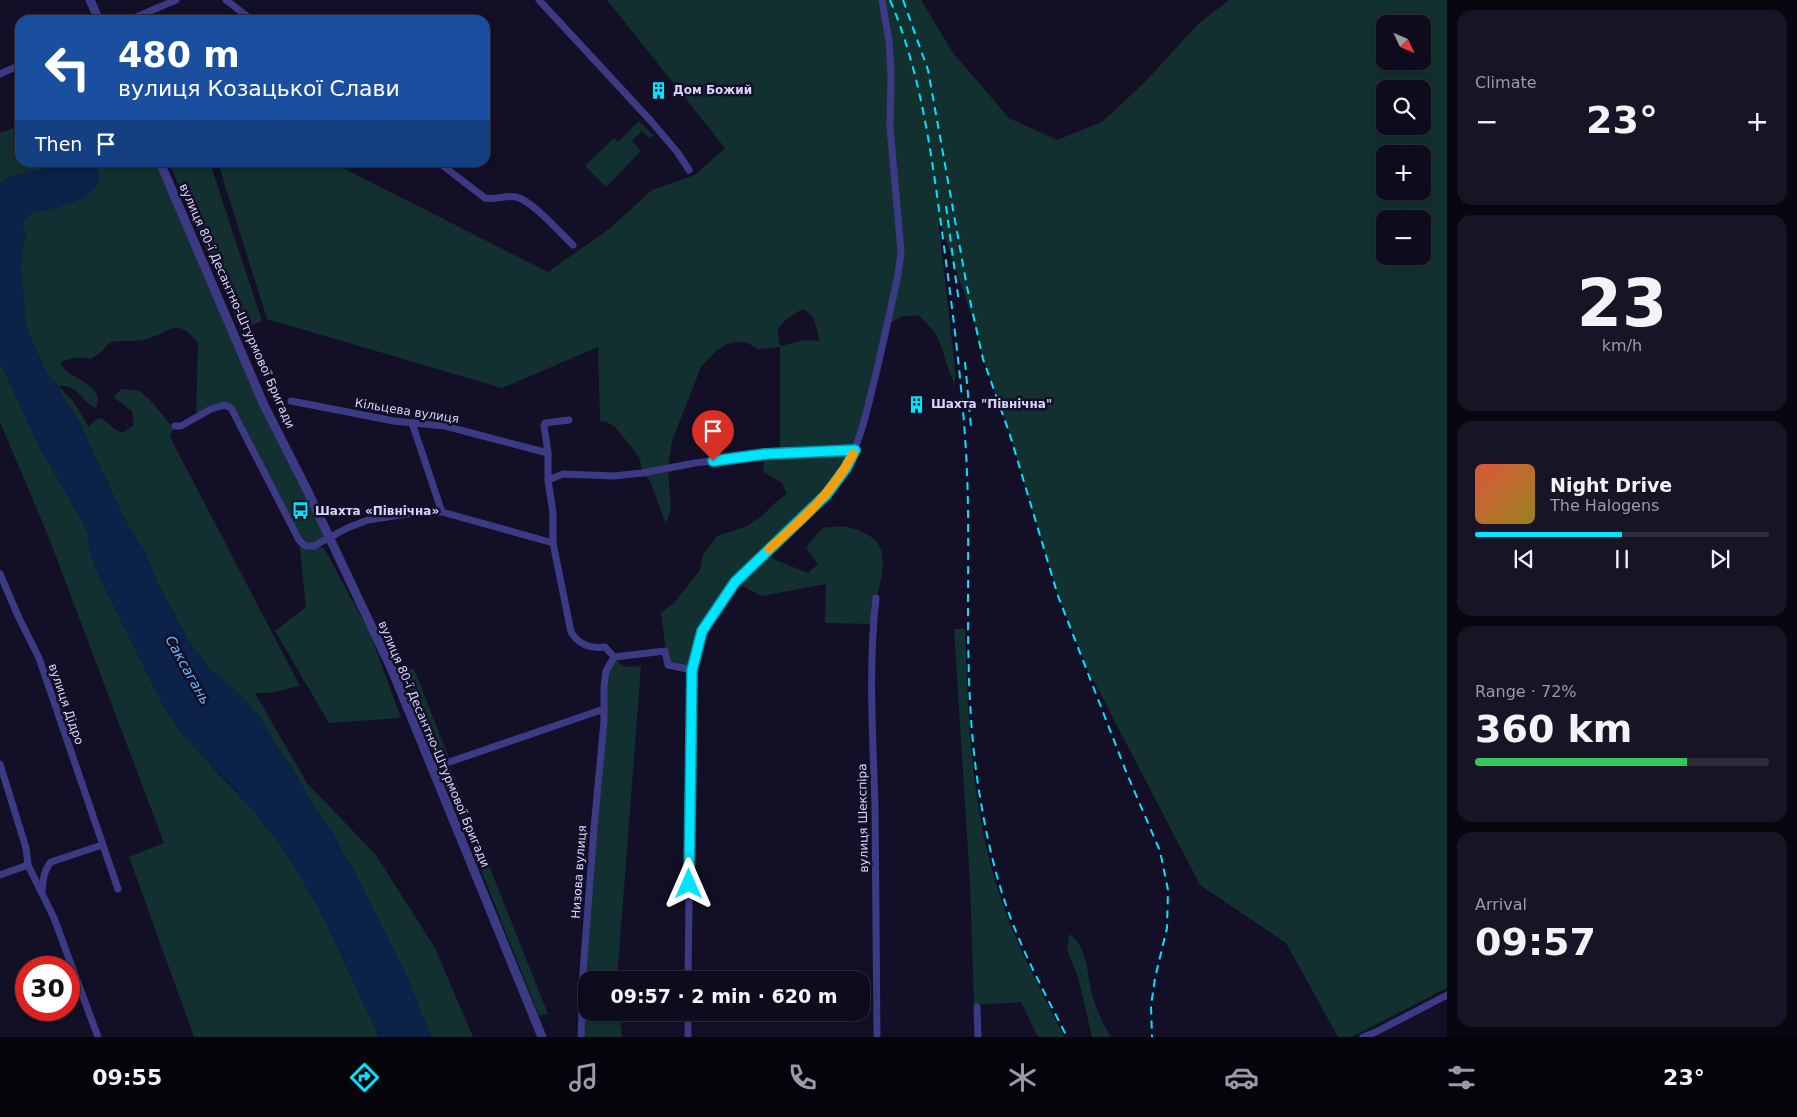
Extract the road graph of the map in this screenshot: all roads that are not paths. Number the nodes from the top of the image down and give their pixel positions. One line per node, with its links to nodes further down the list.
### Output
1 (90, 0): 6 (street)
2 (176, 0): 7 (street)
3 (226, 0): 8 (street)
4 (539, 0): 13 (street)
5 (882, 0): 19 (street)
6 (97, 15)
7 (142, 15)
8 (246, 15)
9 (15, 67): 10 (street)
10 (0, 74)
11 (162, 167): 23 (street, вулиця 80-ї Десантно-Штурмової Бригади)
12 (445, 167): 14 (street)
13 (689, 170)
14 (573, 245)
15 (291, 402): 17 (street, Кільцева вулиця)
16 (569, 420): 20 (street)
17 (412, 423): 20 (street, Кільцева вулиця); 22 (street)
18 (175, 426): 23 (street)
19 (855, 450): 21 (street); 28 (street)
20 (548, 453): 21 (street)
21 (548, 480): 24 (street)
22 (442, 512): 23 (street); 24 (street)
23 (330, 538): 31 (street, вулиця 80-ї Десантно-Штурмової Бригади)
24 (553, 543): 27 (street)
25 (0, 574): 32 (street, вулиця Дідро)
26 (876, 598): 45 (street, вулиця Шекспіра)
27 (614, 657): 28 (street); 29 (street, Низова вулиця)
28 (692, 670): 37 (street)
29 (604, 709): 31 (street); 43 (street, Низова вулиця)
30 (0, 764): 33 (street)
31 (432, 768): 42 (street, вулиця 80-ї Десантно-Штурмової Бригади)
32 (102, 845): 35 (street, вулиця Дідро); 36 (street)
33 (28, 865): 34 (street); 36 (street)
34 (0, 875)
35 (118, 889)
36 (42, 891): 41 (street)
37 (688, 971)
38 (1447, 995): 47 (street)
39 (977, 1007): 46 (street)
40 (688, 1021): 44 (street)
41 (98, 1037)
42 (542, 1037)
43 (582, 1037)
44 (688, 1037)
45 (877, 1037)
46 (978, 1037)
47 (1363, 1037)

